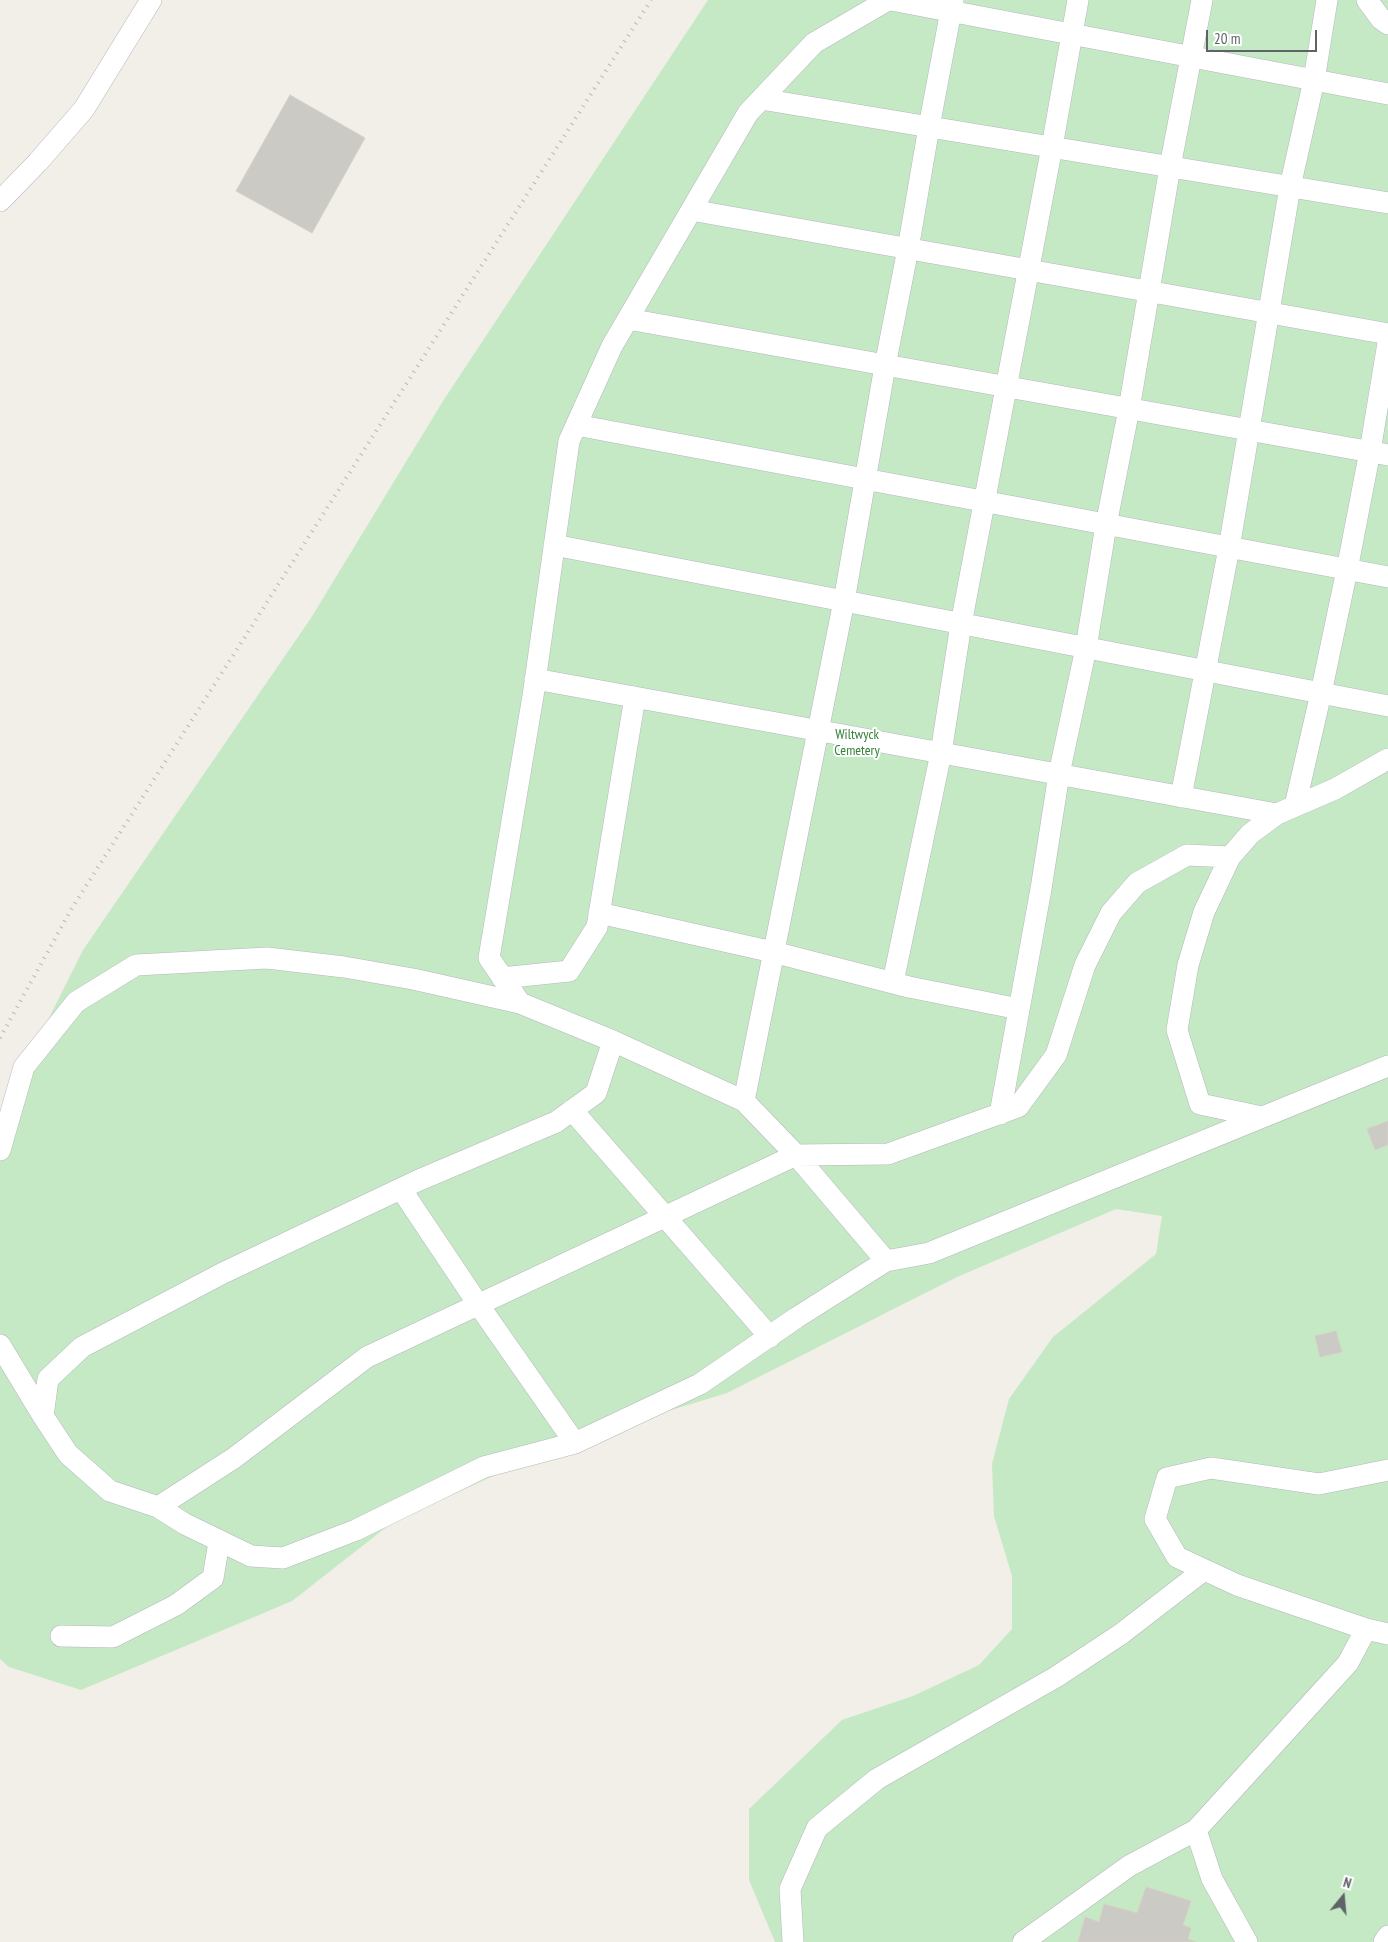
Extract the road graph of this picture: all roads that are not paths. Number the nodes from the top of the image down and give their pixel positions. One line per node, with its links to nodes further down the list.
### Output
1 (151, 0): 18 (lane)
2 (890, 0): 7 (lane); 13 (lane)
3 (1078, 0): 9 (lane)
4 (1202, 0): 10 (lane)
5 (1327, 0): 11 (lane)
6 (1367, 0): 8 (lane)
7 (952, 6): 9 (lane); 14 (lane)
8 (1388, 24)
9 (1071, 34): 10 (lane); 15 (lane)
10 (1191, 56): 11 (lane); 16 (lane)
11 (1314, 80): 12 (lane); 17 (lane)
12 (1388, 94)
13 (761, 99): 14 (lane); 20 (lane)
14 (929, 127): 15 (lane); 21 (lane)
15 (1052, 147): 16 (lane); 22 (lane)
16 (1170, 167): 17 (lane); 23 (lane)
17 (1290, 187): 19 (lane); 24 (lane)
18 (0, 201)
19 (1388, 203)
20 (692, 210): 21 (lane); 25 (lane)
21 (908, 249): 22 (lane); 28 (lane)
22 (1029, 270): 23 (lane); 29 (lane)
23 (1149, 292): 24 (lane); 30 (lane)
24 (1270, 314): 26 (lane); 32 (lane)
25 (628, 319): 28 (lane); 31 (lane)
26 (1388, 334)
27 (1388, 343): 33 (lane)
28 (885, 366): 29 (lane); 34 (lane)
29 (1006, 387): 30 (lane); 35 (lane)
30 (1129, 409): 32 (lane); 36 (lane)
31 (576, 426): 34 (lane); 37 (lane)
32 (1249, 430): 33 (lane); 38 (lane)
33 (1379, 453): 39 (lane)
34 (865, 480): 35 (lane); 41 (lane)
35 (985, 502): 36 (lane); 42 (lane)
36 (1106, 525): 38 (lane); 43 (lane)
37 (554, 545): 41 (lane); 45 (lane)
38 (1229, 548): 39 (lane); 44 (lane)
39 (1346, 570): 40 (lane); 46 (lane)
40 (1388, 577)
41 (844, 601): 42 (lane); 49 (lane)
42 (961, 624): 43 (lane); 50 (lane)
43 (1086, 648): 44 (lane); 52 (lane)
44 (1205, 671): 46 (lane); 53 (lane)
45 (535, 679): 47 (lane); 58 (lane)
46 (1321, 694): 48 (lane); 54 (lane)
47 (635, 697): 49 (lane); 56 (lane)
48 (1388, 706)
49 (818, 730): 50 (lane); 57 (lane)
50 (941, 753): 52 (lane); 59 (lane)
51 (1388, 759): 54 (lane)
52 (1059, 774): 53 (lane); 61 (lane)
53 (1181, 797): 54 (lane)
54 (1286, 810): 55 (lane)
55 (1230, 857): 66 (lane); 67 (lane)
56 (599, 912): 57 (lane); 58 (lane)
57 (773, 952): 59 (lane); 64 (lane)
58 (502, 978): 60 (lane)
59 (893, 982): 61 (lane)
60 (520, 1003): 62 (lane); 68 (lane)
61 (1019, 1009): 66 (lane)
62 (612, 1041): 64 (lane); 65 (lane)
63 (1388, 1066): 67 (lane)
64 (744, 1101): 69 (lane)
65 (572, 1110): 70 (lane); 71 (lane)
66 (1000, 1114): 69 (lane)
67 (1262, 1117): 72 (lane)
68 (0, 1150)
69 (796, 1155): 71 (lane); 72 (lane)
70 (401, 1189): 73 (lane); 76 (lane)
71 (665, 1217): 73 (lane); 74 (lane)
72 (886, 1261): 74 (lane)
73 (478, 1304): 77 (lane); 79 (lane)
74 (770, 1336): 77 (lane)
75 (0, 1345): 76 (lane)
76 (43, 1416): 79 (lane)
77 (576, 1443): 80 (lane)
78 (1388, 1470): 81 (lane)
79 (158, 1507): 80 (lane)
80 (219, 1542): 84 (lane)
81 (1204, 1570): 82 (lane); 87 (lane)
82 (1366, 1629): 83 (lane); 85 (lane)
83 (1388, 1634)
84 (61, 1636)
85 (1196, 1830): 88 (lane); 89 (lane)
86 (1388, 1936): 90 (lane)
87 (793, 1942)
88 (1023, 1942)
89 (1246, 1942)
90 (1384, 1942)

